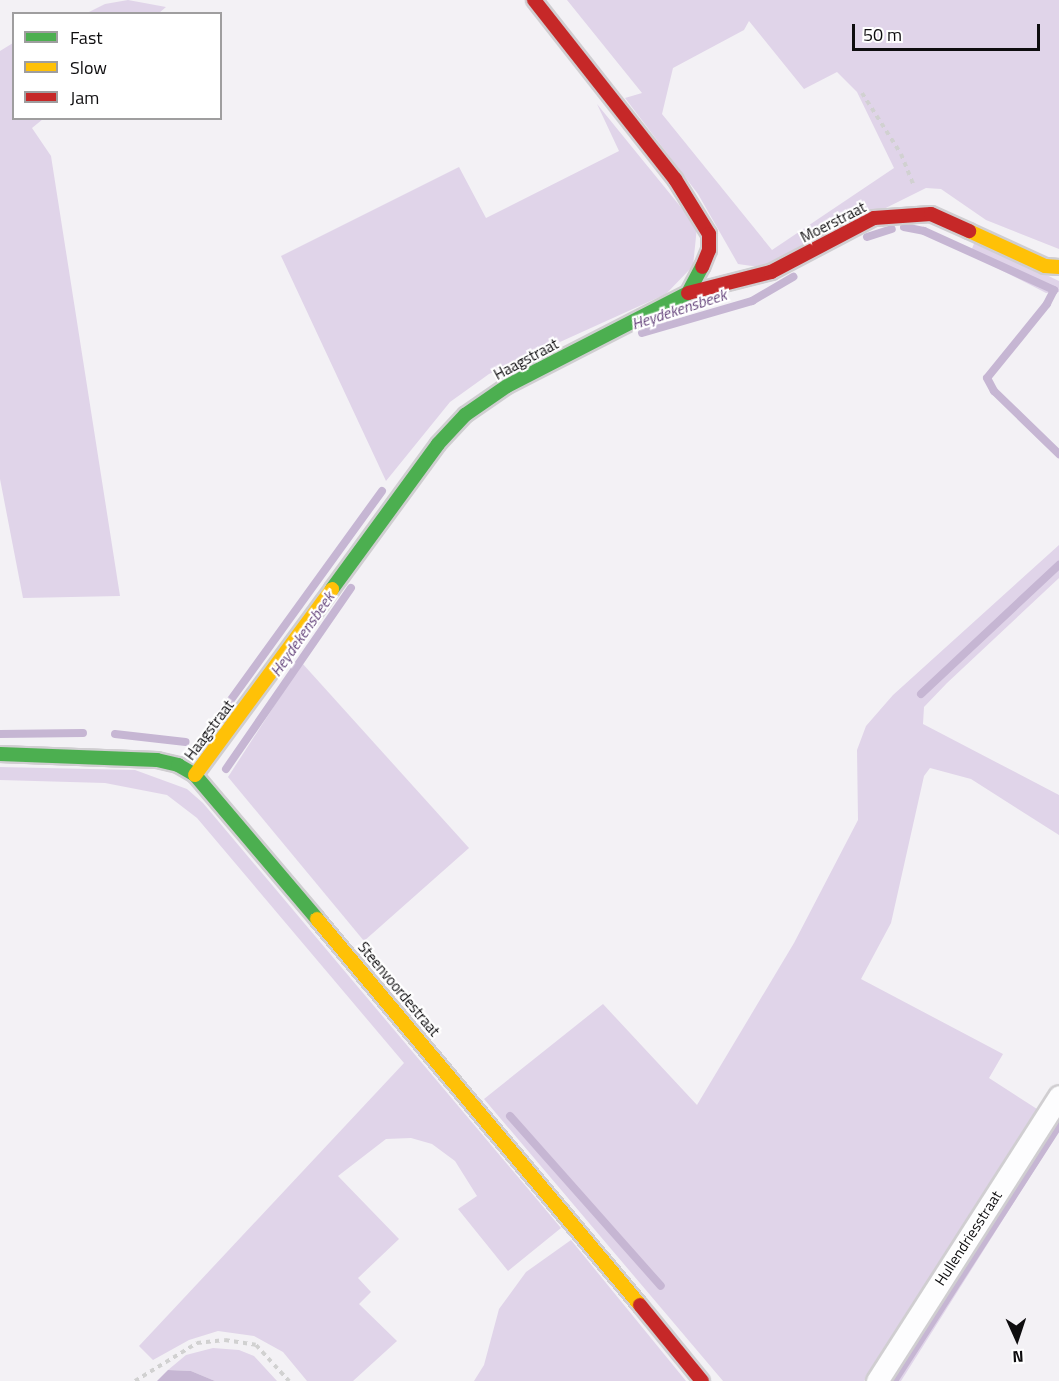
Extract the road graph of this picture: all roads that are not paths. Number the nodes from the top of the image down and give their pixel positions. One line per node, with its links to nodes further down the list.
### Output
1 (534, 0): 3 (street)
2 (1059, 267): 3 (street, Moerstraat)
3 (688, 293): 5 (street, Haagstraat)
4 (0, 754): 5 (street, Steenvoordestraat)
5 (195, 775): 7 (street, Steenvoordestraat)
6 (1059, 1096): 8 (street, Hullendriesstraat)
7 (702, 1381)
8 (877, 1381)

